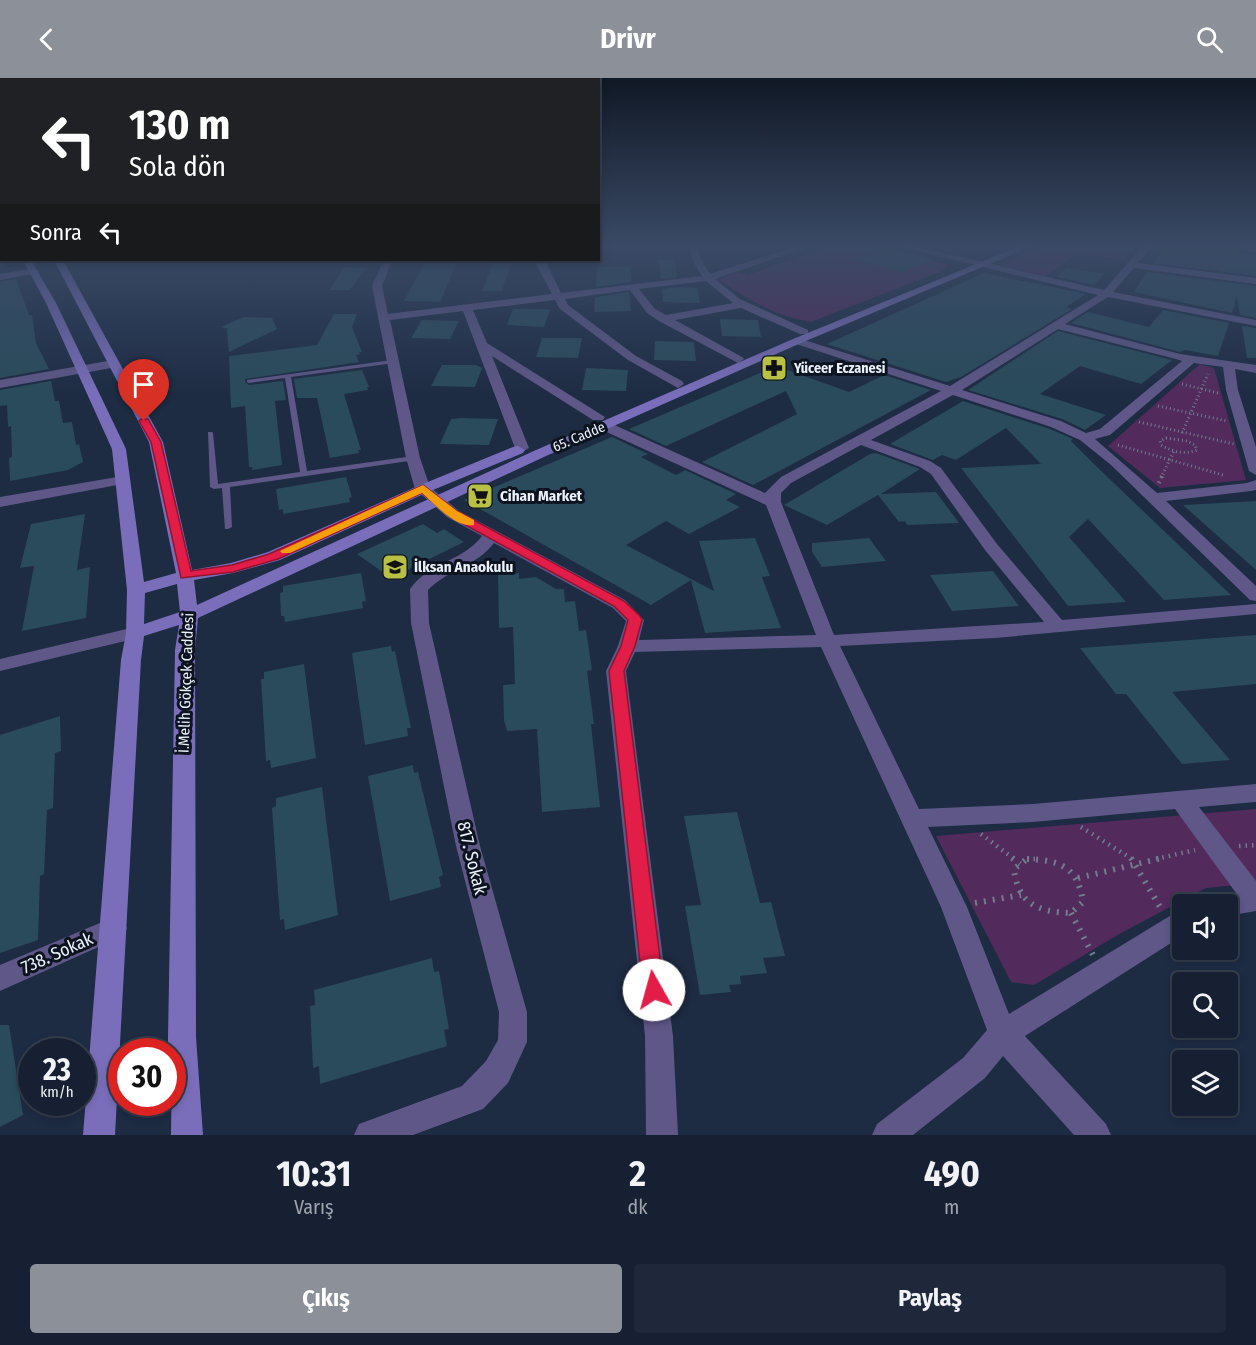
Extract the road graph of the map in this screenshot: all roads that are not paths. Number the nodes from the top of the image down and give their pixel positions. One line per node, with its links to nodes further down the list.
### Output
1 (46, 296): 25 (main road)
2 (77, 296): 22 (main road, İ.Melih Gökçek Caddesi)
3 (379, 296): 13 (street)
4 (555, 296): 12 (street)
5 (558, 296): 29 (street)
6 (639, 296): 14 (street)
7 (732, 296): 11 (street)
8 (899, 296): 17 (main road, 65. Cadde)
9 (1102, 296): 16 (street)
10 (1117, 296): 15 (street)
11 (744, 304): 14 (street); 17 (street)
12 (467, 307): 13 (street); 18 (street)
13 (382, 318): 21 (street)
14 (663, 319): 19 (street)
15 (1256, 322)
16 (1056, 325): 20 (street); 30 (street)
17 (801, 337): 19 (main road, 65. Cadde); 30 (street); 31 (main road, 65. Cadde)
18 (482, 345): 31 (street); 35 (street)
19 (738, 359): 29 (main road, 65. Cadde)
20 (1191, 359): 23 (street); 33 (street)
21 (392, 362): 26 (lane); 36 (street)
22 (113, 364): 25 (street); 48 (main road, İ.Melih Gökçek Caddesi)
23 (1229, 366): 24 (street); 37 (street)
24 (1256, 369)
25 (82, 370): 28 (street); 39 (main road)
26 (288, 376): 27 (lane); 38 (lane)
27 (249, 381)
28 (0, 384)
29 (678, 384): 31 (main road, 65. Cadde)
30 (951, 392): 33 (street); 34 (street)
31 (601, 422): 35 (main road, 65. Cadde); 43 (main road, 65. Cadde); 45 (street)
32 (210, 433): 40 (lane)
33 (1087, 437): 42 (street)
34 (862, 441): 45 (street); 53 (street)
35 (522, 448): 41 (main road, 65. Cadde)
36 (413, 458): 38 (lane); 41 (street)
37 (1254, 468): 42 (street)
38 (304, 474): 40 (lane)
39 (123, 480): 44 (street); 49 (main road)
40 (226, 485): 46 (lane)
41 (423, 489): 43 (street); 48 (main road, 65. Cadde)
42 (1150, 494): 50 (street)
43 (435, 500): 47 (street); 52 (main road, 65. Cadde)
44 (0, 502)
45 (773, 502): 55 (street)
46 (228, 527)
47 (492, 535): 56 (street); 68 (street, 817. Sokak)
48 (185, 576): 49 (main road, 65. Cadde); 52 (main road, İ.Melih Gökçek Caddesi)
49 (136, 590): 54 (main road)
50 (1256, 596)
51 (1256, 609): 53 (street)
52 (189, 615): 54 (main road, 65. Cadde); 67 (main road, İ.Melih Gökçek Caddesi)
53 (1056, 625): 55 (street)
54 (135, 633): 57 (street); 62 (main road)
55 (828, 641): 56 (street); 60 (street)
56 (628, 646): 69 (street)
57 (0, 665)
58 (1256, 793): 59 (street)
59 (1180, 799): 60 (street); 61 (street)
60 (912, 819): 65 (street)
61 (1238, 903)
62 (114, 928): 64 (street, 738. Sokak); 66 (main road)
63 (1172, 928): 65 (street)
64 (0, 978)
65 (1003, 1034): 70 (street); 71 (street)
66 (99, 1135)
67 (187, 1135)
68 (370, 1135)
69 (662, 1135)
70 (888, 1135)
71 (1095, 1135)

